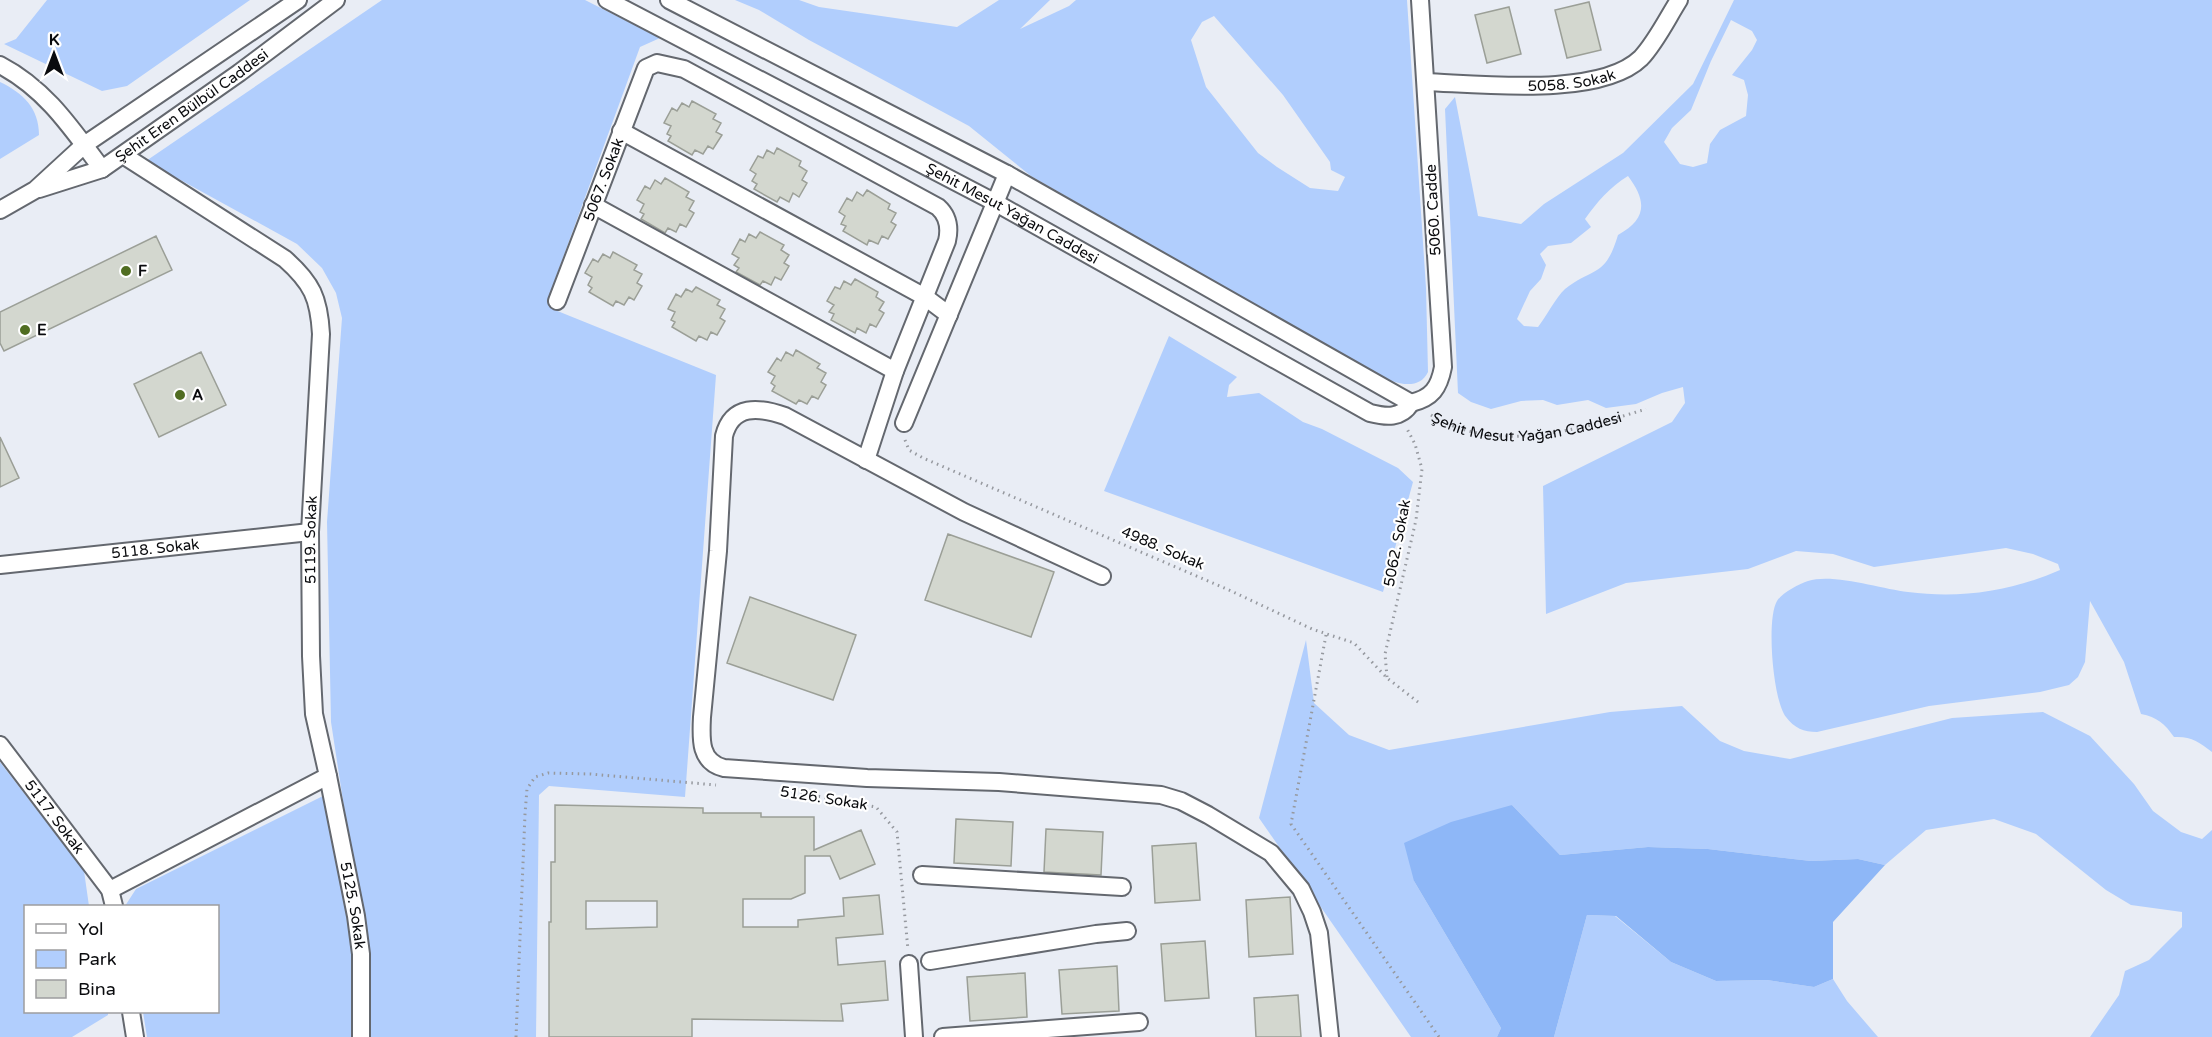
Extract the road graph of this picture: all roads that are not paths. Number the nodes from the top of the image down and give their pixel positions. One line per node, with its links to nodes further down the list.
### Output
1 (298, 0): 10 (street, Şehit Eren Bülbül Caddesi)
2 (336, 0): 11 (street, Şehit Eren Bülbül Caddesi)
3 (607, 0): 15 (street, Şehit Mesut Yağan Caddesi)
4 (669, 0): 13 (street, Şehit Mesut Yağan Caddesi)
5 (1420, 0): 8 (street, 5060. Cadde)
6 (1678, 0): 8 (street, 5058. Sokak)
7 (0, 65): 10 (street)
8 (1426, 82): 22 (street, 5060. Cadde)
9 (621, 132): 16 (street, 5067. Sokak); 18 (street); 18 (street, 5067. Sokak)
10 (84, 145): 12 (street); 14 (street, Şehit Eren Bülbül Caddesi)
11 (123, 155): 12 (street, Şehit Eren Bülbül Caddesi); 25 (street, 5119. Sokak)
12 (102, 169): 14 (street, Şehit Eren Bülbül Caddesi)
13 (1007, 174): 15 (street); 22 (street, Şehit Mesut Yağan Caddesi)
14 (35, 190): 17 (street, Şehit Eren Bülbül Caddesi)
15 (996, 203): 20 (street); 22 (street, Şehit Mesut Yağan Caddesi)
16 (593, 205): 19 (street, 5067. Sokak); 21 (street)
17 (0, 210)
18 (925, 297): 20 (street); 21 (street)
19 (557, 301)
20 (949, 315): 23 (street)
21 (896, 371): 24 (street)
22 (1405, 409)
23 (904, 423)
24 (866, 460): 27 (street); 43 (street)
25 (310, 532): 26 (street, 5118. Sokak); 29 (street, 5119. Sokak)
26 (0, 565)
27 (1102, 576)
28 (0, 745): 32 (street, 5117. Sokak)
29 (328, 776): 32 (street); 40 (street, 5125. Sokak)
30 (922, 875): 31 (street)
31 (1122, 887)
32 (110, 890): 33 (street)
33 (114, 905)
34 (1127, 931): 35 (street)
35 (930, 961)
36 (909, 964): 41 (street)
37 (131, 1013): 39 (street)
38 (1139, 1022): 42 (street)
39 (135, 1037)
40 (361, 1037)
41 (914, 1037)
42 (943, 1037)
43 (1330, 1037)

